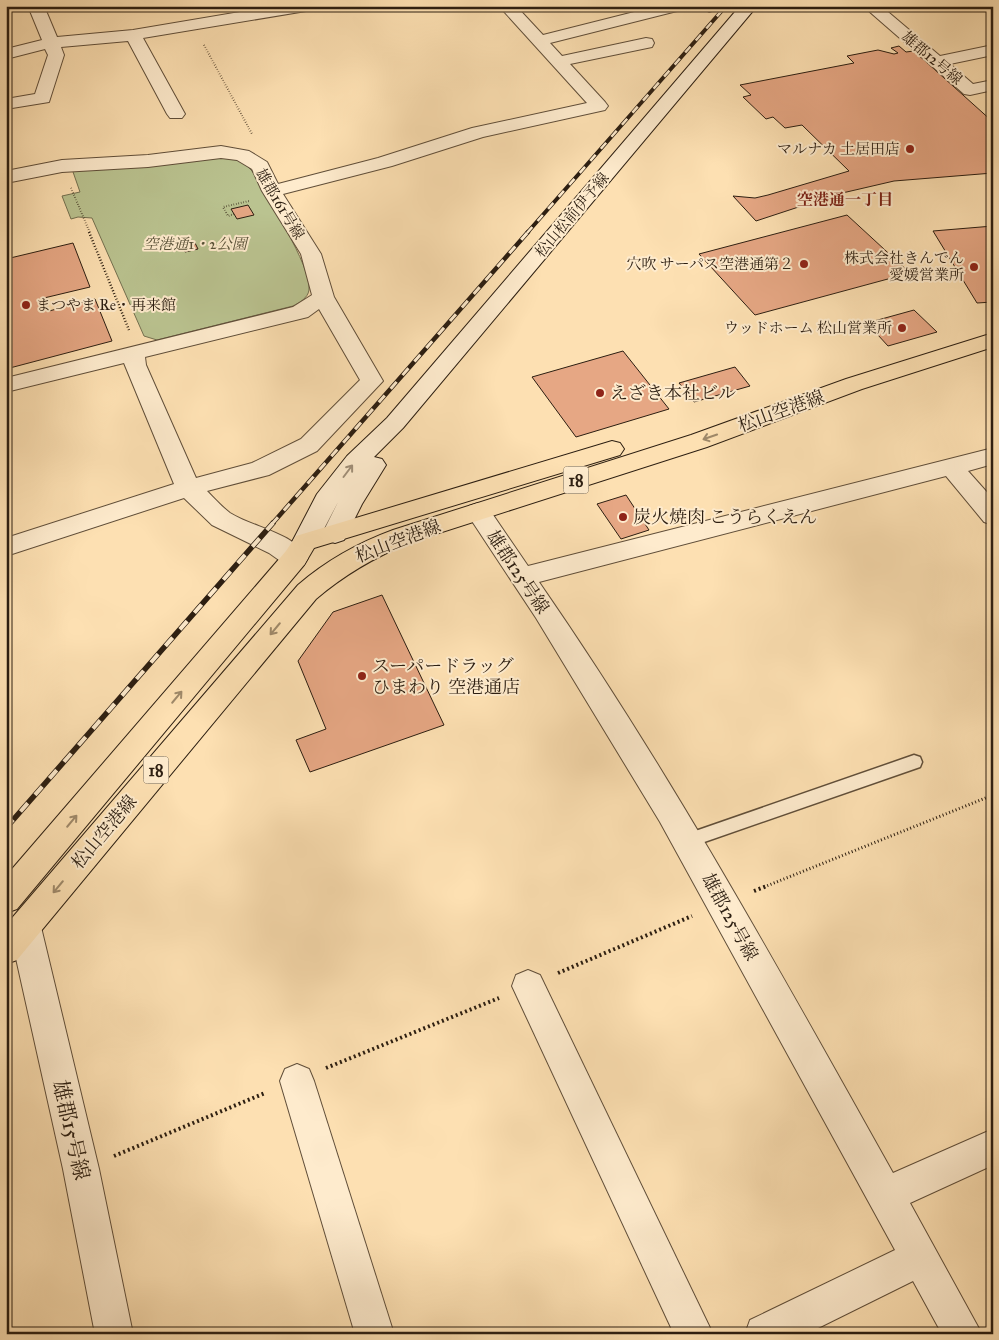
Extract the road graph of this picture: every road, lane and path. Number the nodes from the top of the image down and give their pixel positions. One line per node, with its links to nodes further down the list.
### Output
1 (36, 6): 10 (street)
2 (306, 6): 7 (street)
3 (507, 6): 9 (street)
4 (679, 6): 9 (street)
5 (749, 6): 32 (street, 松山松前伊予線)
6 (871, 6): 15 (street, 雄郡12号線)
7 (216, 16): 8 (street); 19 (path)
8 (132, 35): 10 (street); 18 (street)
9 (538, 41): 14 (street)
10 (51, 43): 13 (street); 17 (street)
11 (637, 48): 14 (street)
12 (993, 50): 15 (street)
13 (6, 54)
14 (558, 62): 22 (street)
15 (937, 62): 16 (street, 雄郡12号線)
16 (993, 85)
17 (6, 104)
18 (176, 114)
19 (242, 155): 20 (street, 雄郡161号線); 22 (street, 雄郡161号線)
20 (62, 166): 21 (street, 雄郡161号線); 26 (path)
21 (6, 177)
22 (272, 191): 23 (path); 24 (street, 雄郡161号線)
23 (234, 214)
24 (322, 298): 26 (street); 31 (street, 雄郡161号線)
25 (993, 340): 27 (main road, 松山空港線 / 18)
26 (134, 353): 28 (street); 31 (street)
27 (854, 384): 33 (main road, 松山空港線 / 18, one-way to 33); 33 (main road, 松山空港線 / 18)
28 (6, 385)
29 (993, 456): 30 (street)
30 (952, 467): 34 (street); 38 (street)
31 (188, 488): 36 (street); 37 (street)
32 (338, 501): 35 (street); 37 (street, 松山松前伊予線); 37 (street)
33 (472, 503): 35 (main road, 18); 37 (main road, 松山空港線 / 18); 38 (street, 雄郡125号線)
34 (993, 516)
35 (379, 526): 37 (main road, 18)
36 (6, 547)
37 (322, 552): 41 (main road, 松山空港線 / 18)
38 (522, 577): 40 (street, 雄郡125号線)
39 (914, 762): 40 (lane)
40 (687, 840): 45 (street, 雄郡125号線)
41 (11, 919): 47 (street, 雄郡15号線)
42 (528, 986): 49 (street)
43 (296, 1080): 48 (street)
44 (993, 1147): 45 (street)
45 (885, 1195): 46 (street, 雄郡125号線)
46 (920, 1258): 50 (street); 51 (street, 雄郡125号線)
47 (114, 1334)
48 (374, 1334)
49 (694, 1334)
50 (764, 1334)
51 (963, 1334)

